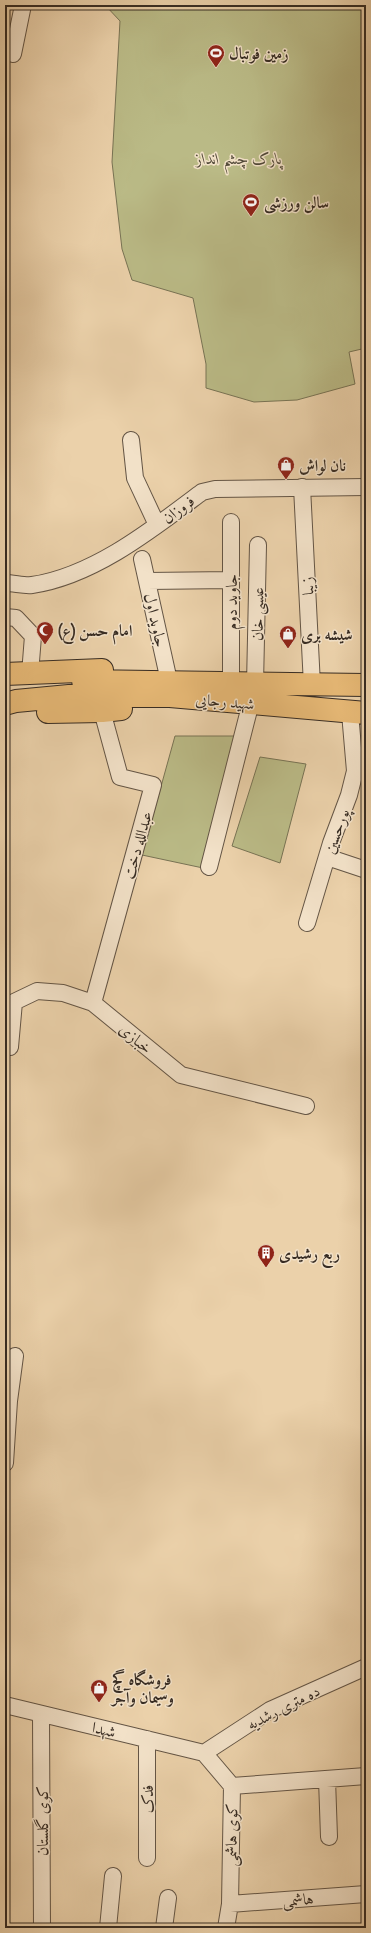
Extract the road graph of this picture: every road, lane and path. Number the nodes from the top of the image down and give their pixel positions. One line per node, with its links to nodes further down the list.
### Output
1 (23, 5): 2 (street)
2 (13, 54)
3 (131, 440): 7 (street)
4 (302, 487): 5 (street, فروزان); 7 (street, فروزان); 16 (street, زیبا)
5 (366, 487)
6 (231, 522): 10 (street, جاوید دوم)
7 (157, 525): 12 (street, فروزان)
8 (258, 545): 20 (street, عیسی خان)
9 (142, 559): 11 (street, جاوید اول)
10 (231, 580): 11 (street); 15 (street, جاوید دوم)
11 (147, 581): 19 (street, جاوید اول)
12 (5, 583)
13 (5, 617): 14 (street)
14 (12, 676): 18 (highway); 19 (highway)
15 (231, 683): 19 (highway); 20 (highway)
16 (312, 684): 17 (highway); 20 (highway)
17 (366, 685)
18 (84, 688): 19 (highway, شهید رجایی); 21 (highway)
19 (170, 689): 20 (highway, شهید رجایی); 22 (highway)
20 (253, 693): 23 (highway, شهید رجایی); 26 (street, عیسی خان)
21 (5, 704)
22 (102, 711): 24 (highway); 29 (street, عبدالله دخت)
23 (358, 713): 25 (street, پورحسین)
24 (5, 718)
25 (327, 857): 27 (street); 28 (street, پورحسین)
26 (208, 867)
27 (366, 870)
28 (307, 923)
29 (93, 1003): 30 (street, خبازی); 31 (street, خبازی)
30 (5, 1046)
31 (306, 1106)
32 (15, 1356): 33 (street)
33 (7, 1401): 34 (street)
34 (5, 1463)
35 (366, 1667): 39 (street, ده متری رشدیه)
36 (5, 1705): 37 (street, شهدا)
37 (42, 1714): 38 (street, شهدا); 49 (street, کوی گلستان)
38 (147, 1739): 39 (street, شهدا); 44 (street, فدک)
39 (204, 1752): 42 (street, کوی هاشمی)
40 (366, 1776): 41 (street)
41 (327, 1778): 42 (street); 43 (street)
42 (232, 1786): 48 (street, کوی هاشمی)
43 (329, 1837)
44 (147, 1858)
45 (113, 1876): 50 (street)
46 (366, 1894): 48 (street, هاشمی)
47 (168, 1898): 51 (street)
48 (230, 1904): 52 (street, کوی هاشمی)
49 (42, 1928)
50 (108, 1928)
51 (164, 1928)
52 (226, 1928)

